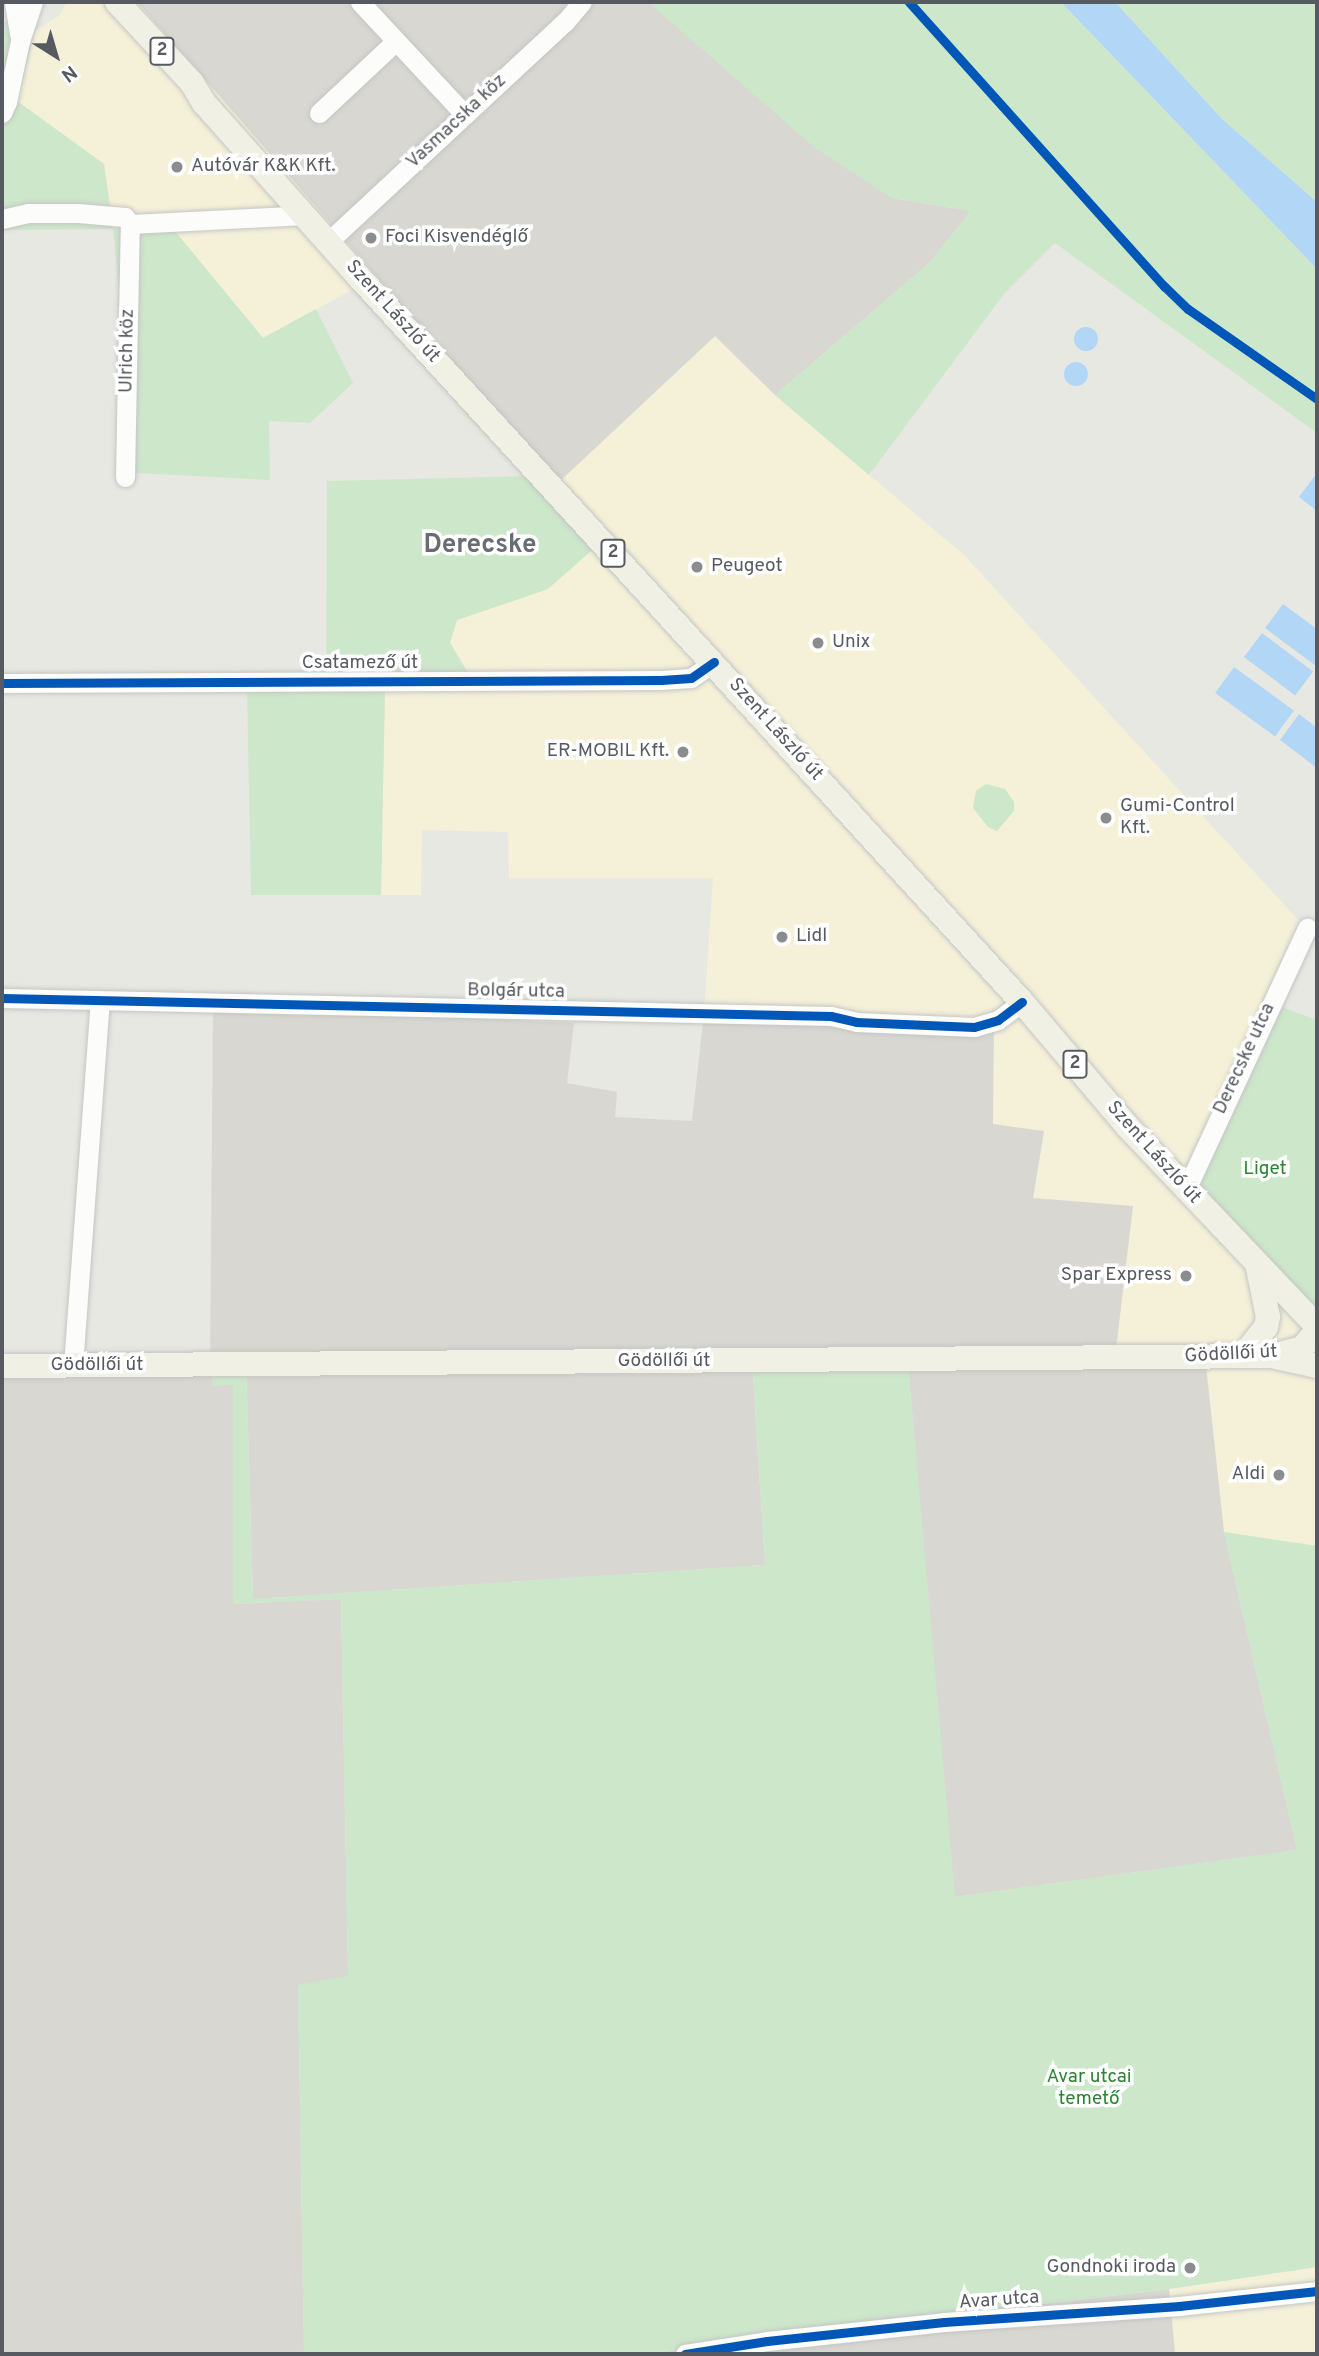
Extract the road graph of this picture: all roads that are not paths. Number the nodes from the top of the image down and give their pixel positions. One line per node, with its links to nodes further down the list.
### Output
1 (14, 2): 7 (street)
2 (33, 2): 7 (street)
3 (100, 2): 9 (main road, 2)
4 (117, 2): 9 (main road, 2)
5 (360, 2): 8 (street)
6 (582, 2): 12 (street, Vasmacska köz)
7 (20, 41): 10 (street)
8 (396, 41): 11 (street); 12 (street)
9 (204, 103): 13 (main road, Szent László út / 2)
10 (2, 113)
11 (319, 113)
12 (465, 115): 16 (street, Vasmacska köz)
13 (306, 215): 15 (street); 16 (main road, Szent László út / 2)
14 (2, 219): 15 (street)
15 (130, 224): 17 (street, Ulrich köz)
16 (330, 241): 18 (main road, Szent László út / 2)
17 (125, 477)
18 (714, 662): 19 (street, Csatamező út); 23 (main road, Szent László út / 2)
19 (2, 683)
20 (1307, 929): 24 (street, Derecske utca)
21 (2, 998): 22 (street, Bolgár utca)
22 (100, 1001): 23 (street, Bolgár utca); 30 (street)
23 (1023, 1002): 24 (main road, Szent László út / 2)
24 (1186, 1190): 25 (main road, Szent László út / 2)
25 (1256, 1264): 26 (main road, Szent László út / 2); 27 (main road)
26 (1317, 1329): 28 (main road, Gödöllői út)
27 (1244, 1355): 28 (main road, Gödöllői út); 30 (main road, Gödöllői út)
28 (1272, 1356): 31 (main road)
29 (2, 1366): 30 (main road, Gödöllői út)
30 (74, 1366)
31 (1317, 1366)
32 (1317, 2291): 33 (street, Avar utca)
33 (685, 2354)

